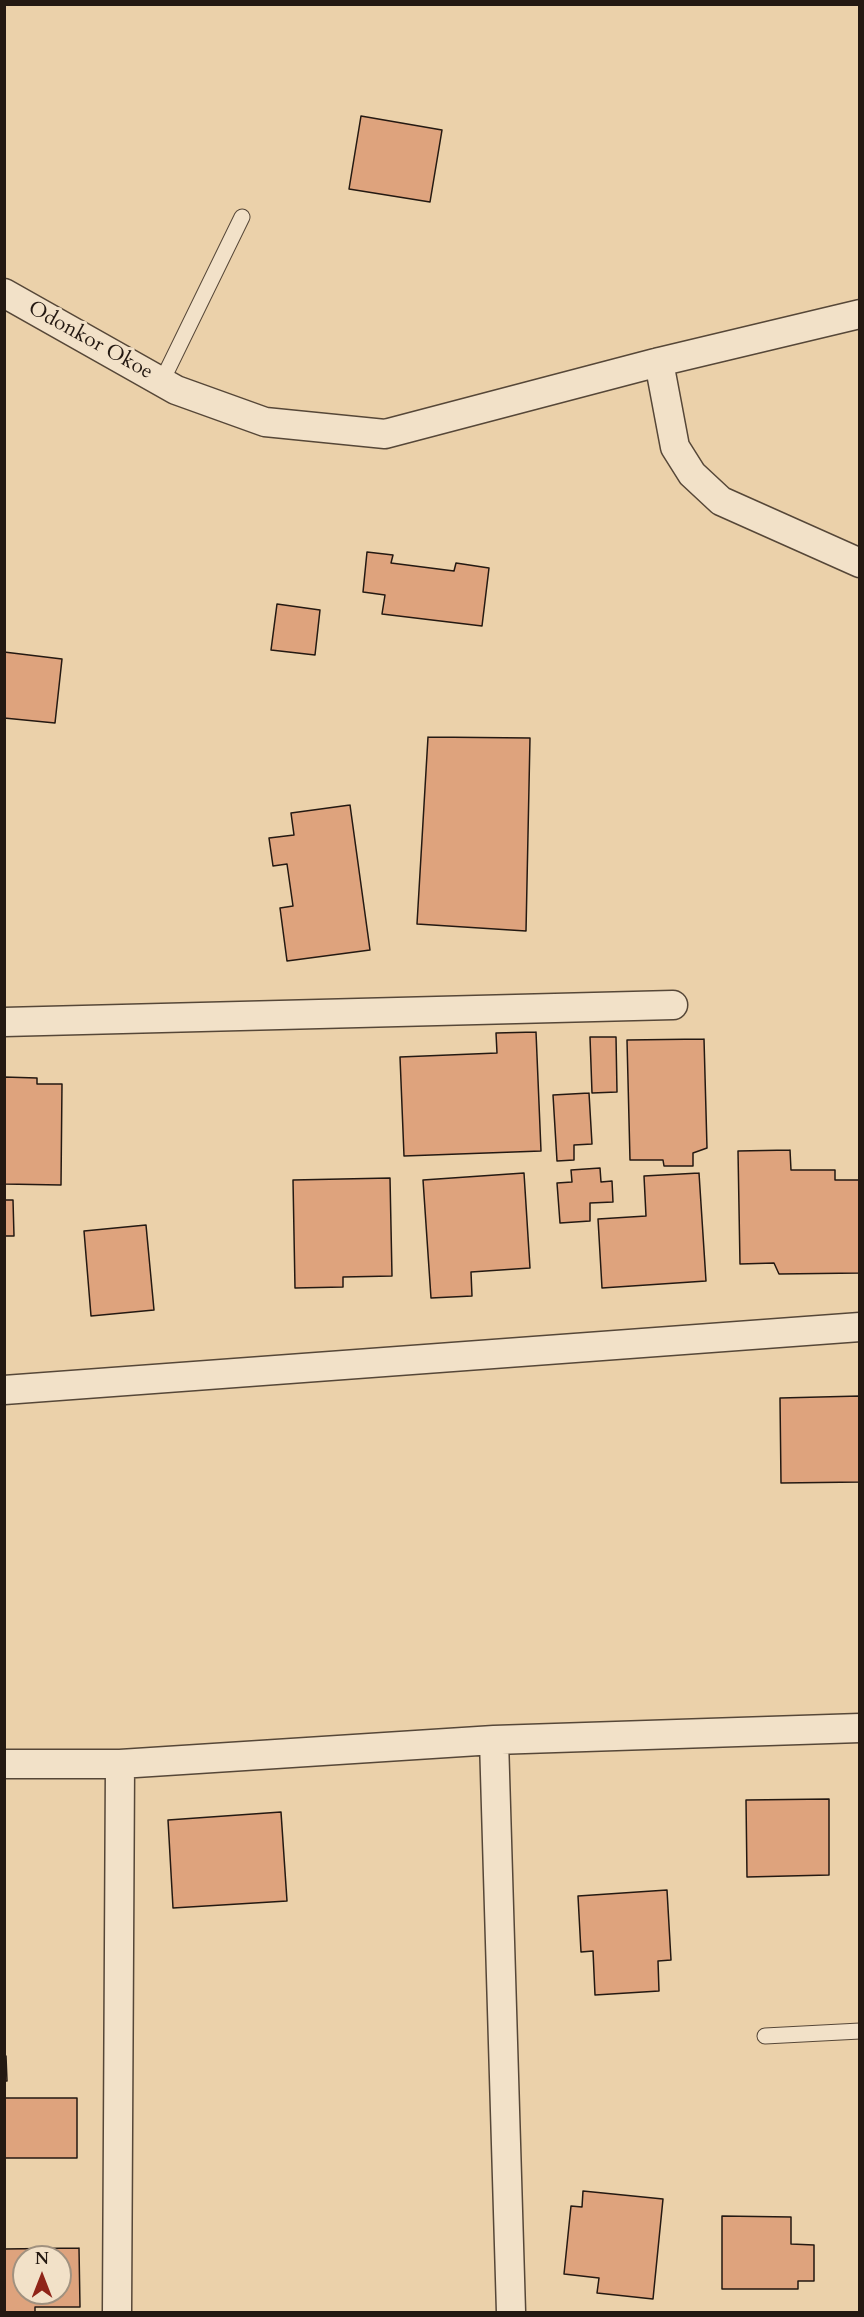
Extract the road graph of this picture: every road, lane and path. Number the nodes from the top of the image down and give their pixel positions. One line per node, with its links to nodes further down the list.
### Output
1 (242, 217): 5 (lane)
2 (4, 293): 5 (street, Odonkor Okoe)
3 (860, 314): 4 (street, Odonkor Okoe)
4 (659, 362): 5 (street, Odonkor Okoe); 6 (street)
5 (169, 386)
6 (860, 563)
7 (673, 1005): 8 (street)
8 (4, 1022)
9 (860, 1327): 10 (street)
10 (4, 1390)
11 (860, 1728): 12 (street)
12 (494, 1740): 14 (street); 18 (street)
13 (4, 1764): 14 (street)
14 (120, 1764): 17 (street)
15 (860, 2031): 16 (lane)
16 (765, 2036)
17 (117, 2313)
18 (511, 2313)

